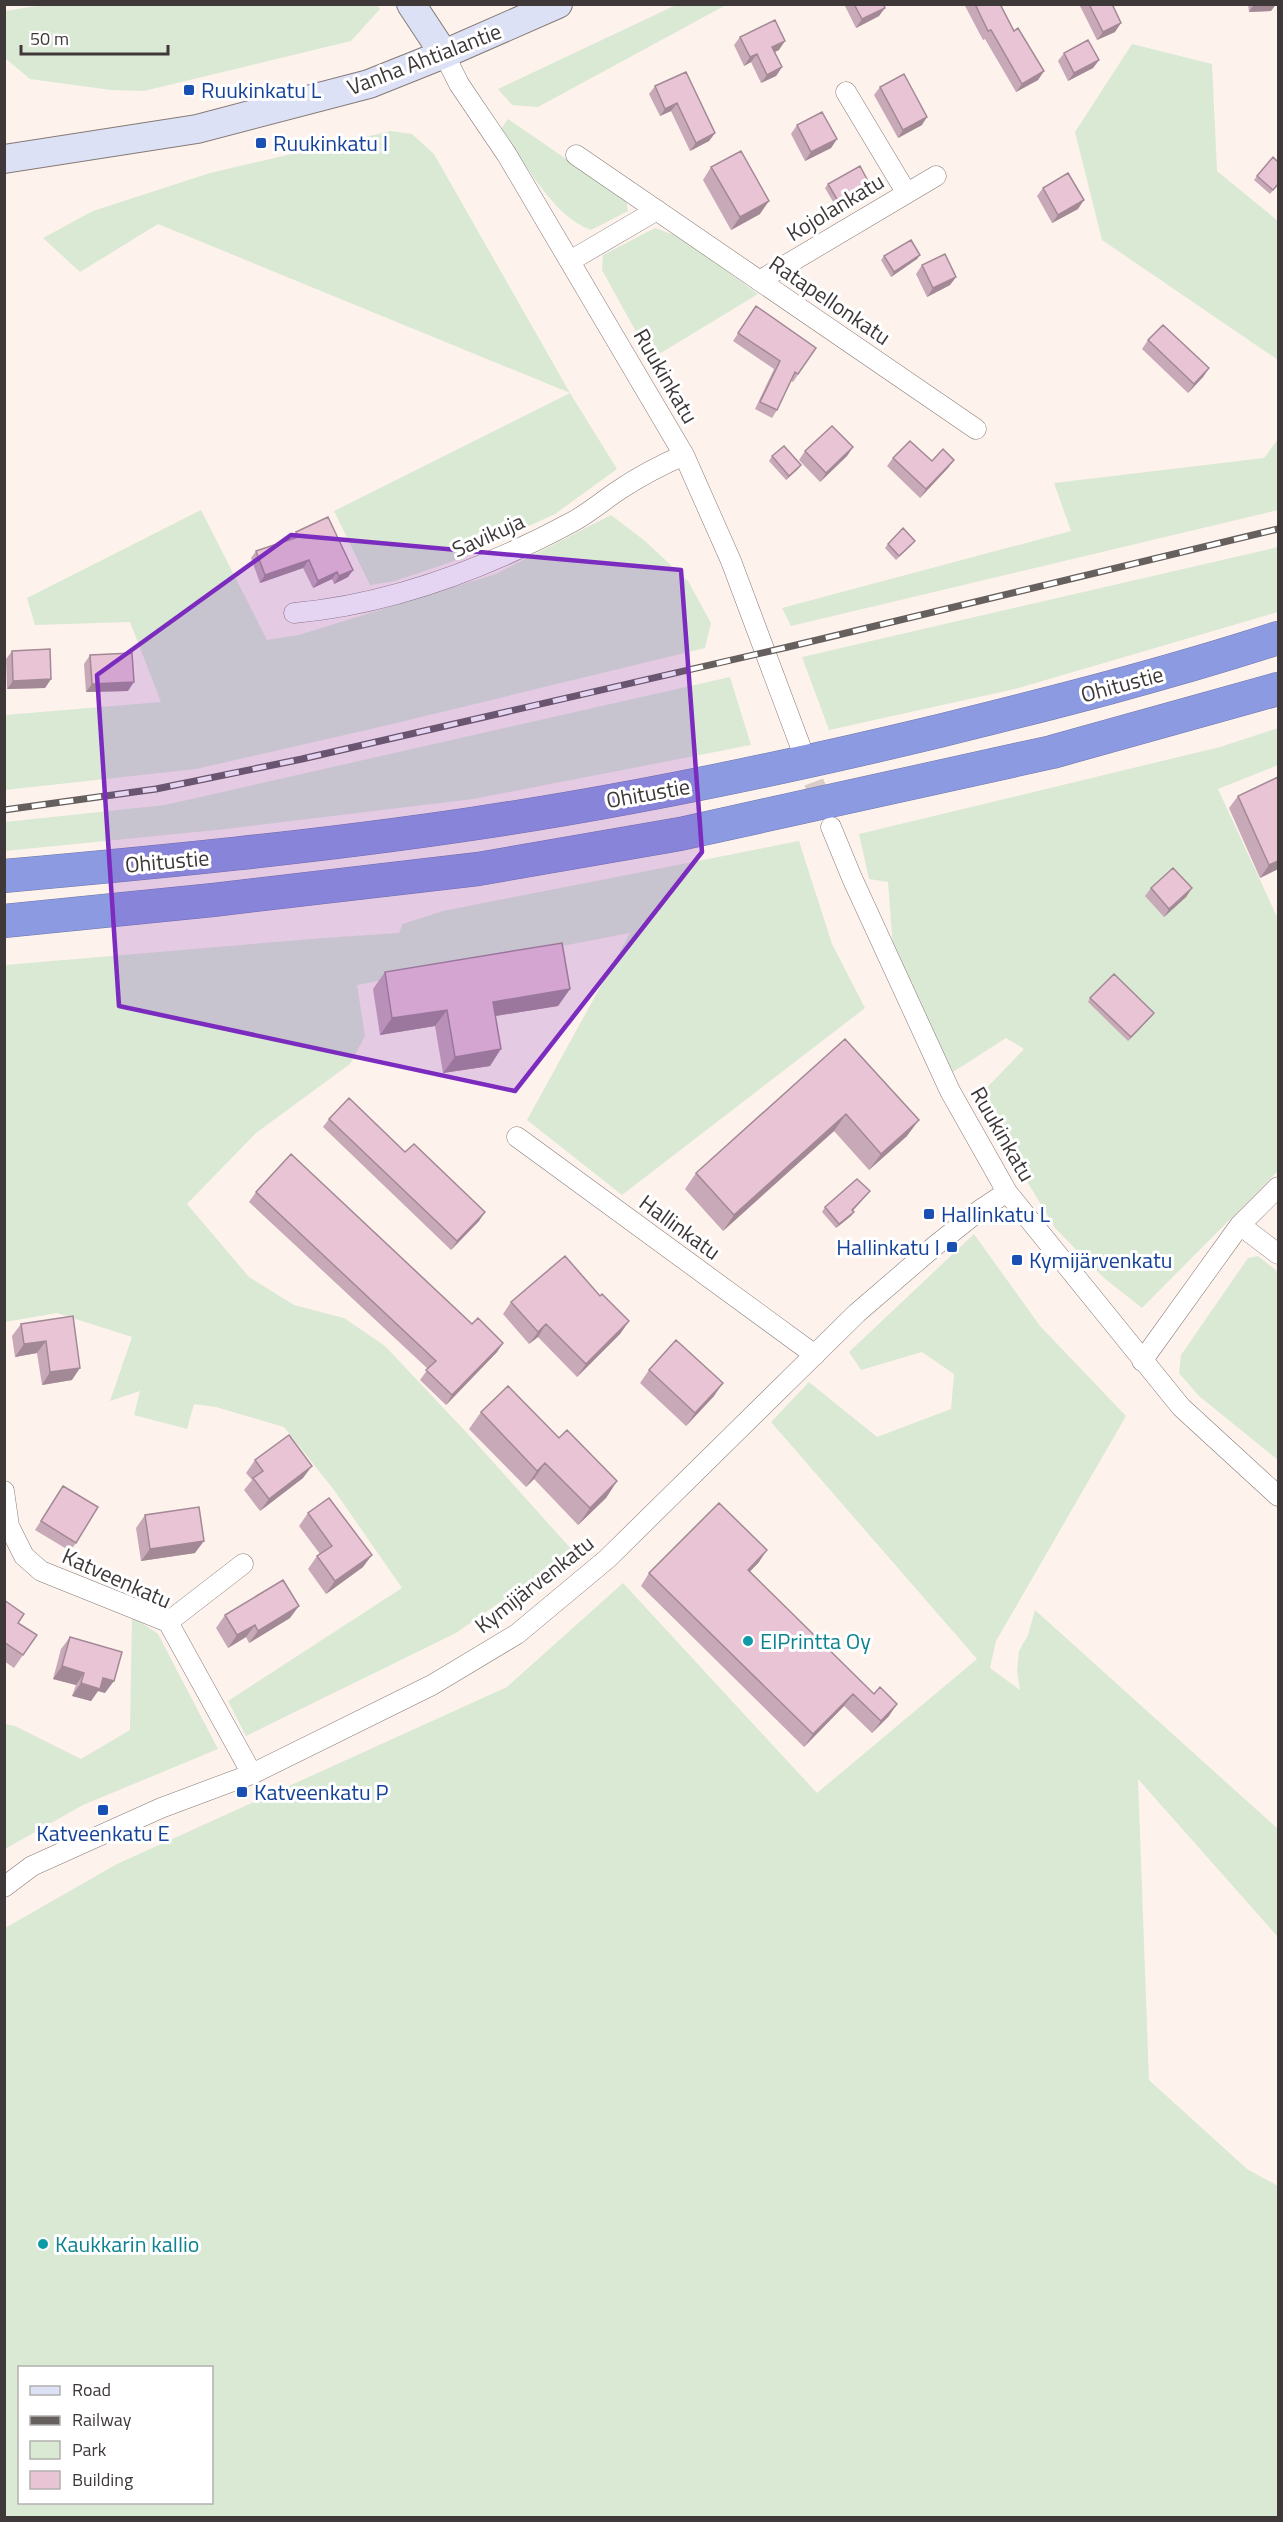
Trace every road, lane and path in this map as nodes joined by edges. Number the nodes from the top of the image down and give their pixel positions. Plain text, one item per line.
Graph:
1 (411, 4) edge
2 (558, 4) edge
3 (444, 54) junction
4 (846, 92) dead end
5 (576, 156) dead end
6 (4, 159) edge
7 (936, 176) dead end
8 (906, 192) junction
9 (657, 210) junction
10 (570, 261) junction
11 (759, 281) junction
12 (976, 429) dead end
13 (684, 455) junction
14 (294, 613) dead end
15 (1278, 638) edge
16 (1278, 689) edge
17 (800, 745) tunnel mouth
18 (831, 827) tunnel mouth
19 (4, 876) edge
20 (4, 921) edge
21 (517, 1137) dead end
22 (1278, 1187) edge
23 (1007, 1192) junction
24 (1240, 1225) junction
25 (1278, 1254) edge
26 (815, 1355) junction
27 (1142, 1361) junction
28 (4, 1491) edge
29 (1278, 1496) edge
30 (243, 1564) dead end
31 (168, 1622) junction
32 (252, 1774) junction
33 (4, 1887) edge

1 - 3 street
2 - 3 street, Vanha Ahtialantie
3 - 6 street, Vanha Ahtialantie
3 - 10 street, Ruukinkatu
4 - 8 street
5 - 9 street, Ratapellonkatu
7 - 8 street, Kojolankatu
8 - 11 street, Kojolankatu
9 - 10 street
9 - 11 street, Ratapellonkatu
10 - 13 street, Ruukinkatu
11 - 12 street, Ratapellonkatu
13 - 14 street, Savikuja
13 - 17 street, Ruukinkatu
15 - 19 highway, Ohitustie
16 - 20 highway, Ohitustie
18 - 23 street, Ruukinkatu
21 - 26 street, Hallinkatu
22 - 24 street
23 - 26 street, Kymijärvenkatu
23 - 27 street, Ruukinkatu
24 - 25 street
24 - 27 street
26 - 32 street, Kymijärvenkatu
27 - 29 street, Ruukinkatu
28 - 31 street, Katveenkatu
30 - 31 street
31 - 32 street, Katveenkatu
32 - 33 street, Kymijärvenkatu

